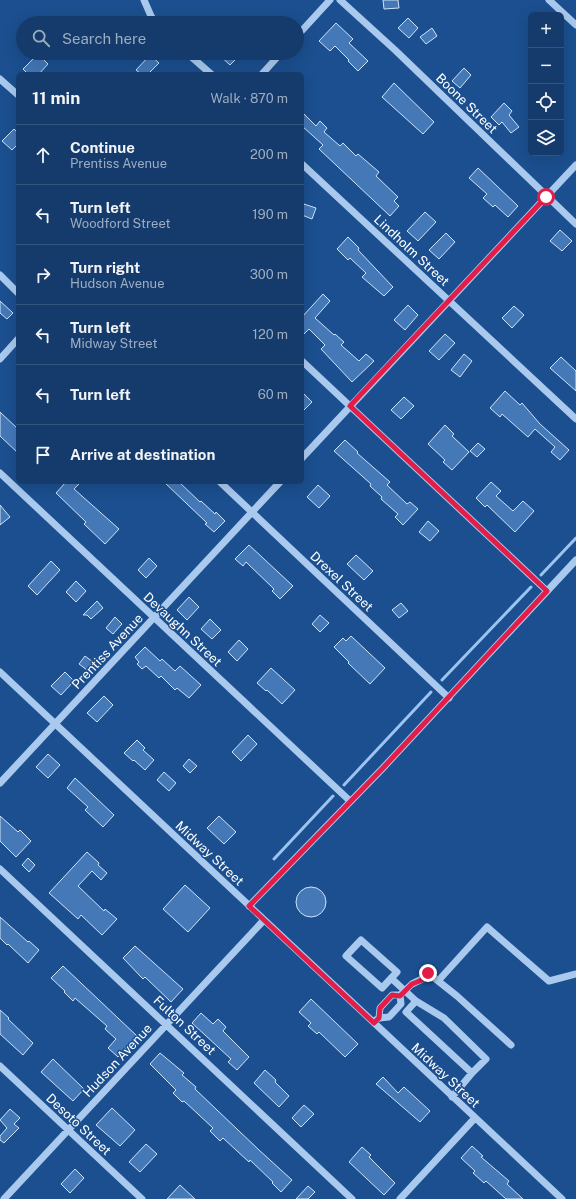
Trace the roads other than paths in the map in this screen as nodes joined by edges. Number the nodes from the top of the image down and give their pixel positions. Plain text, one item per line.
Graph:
1 (144, 0) edge
2 (330, 0) edge
3 (340, 0) edge
4 (549, 0) edge
5 (151, 16) edge
6 (576, 25) edge
7 (304, 28) edge
8 (195, 60) edge
9 (275, 60) edge
10 (209, 72) edge
11 (264, 72) edge
12 (0, 78) edge
13 (16, 93) edge
14 (576, 165) edge
15 (304, 166) edge
16 (546, 197) junction
17 (576, 224) edge
18 (0, 276) edge
19 (16, 290) edge
20 (448, 301) junction
21 (16, 341) edge
22 (0, 359) edge
23 (304, 363) edge
24 (350, 406) junction
25 (576, 419) edge
26 (304, 456) edge
27 (0, 473) edge
28 (222, 484) edge
29 (278, 484) edge
30 (252, 512) junction
31 (576, 560) edge
32 (547, 591) junction
33 (154, 618) junction
34 (0, 672) edge
35 (449, 698) junction
36 (55, 723) junction
37 (0, 783) edge
38 (350, 801) junction
39 (0, 869) edge
40 (249, 906) junction
41 (264, 920) junction
42 (576, 974) edge
43 (392, 978) junction
44 (438, 981) junction
45 (403, 993) junction
46 (416, 1000) junction
47 (382, 1006) junction
48 (392, 1014) junction
49 (376, 1020) junction
50 (167, 1025) junction
51 (511, 1045) dead end
52 (0, 1066) edge
53 (472, 1074) junction
54 (452, 1097) junction
55 (475, 1118) junction
56 (68, 1130) junction
57 (4, 1199) edge
58 (142, 1199) edge
59 (352, 1199) edge
60 (400, 1199) edge
61 (562, 1199) edge

1 - 5 street
2 - 7 street
3 - 16 street, Boone Street
4 - 6 street
8 - 10 street
9 - 11 street
12 - 13 street
14 - 16 street
15 - 20 street, Lindholm Street
16 - 17 street, Boone Street
16 - 20 street
18 - 19 street
20 - 24 street
20 - 25 street, Lindholm Street
21 - 22 street
23 - 24 street
24 - 26 street
24 - 32 street
27 - 33 street, Devaughn Street
28 - 30 street, Drexel Street
29 - 30 street, Prentiss Avenue
30 - 33 street, Prentiss Avenue
30 - 35 street, Drexel Street
31 - 32 street
32 - 35 street
33 - 36 street, Prentiss Avenue
33 - 38 street, Devaughn Street
34 - 36 street, Midway Street
35 - 38 street
36 - 37 street, Prentiss Avenue
36 - 40 street, Midway Street
38 - 40 street
39 - 50 street, Fulton Street
40 - 41 street, Midway Street
41 - 49 street, Midway Street
41 - 50 street, Hudson Avenue
42 - 44 street
43 - 43 street
43 - 45 street
44 - 45 street
44 - 51 street
45 - 46 street
45 - 47 street
45 - 48 street
46 - 53 street
46 - 53 street
47 - 48 street
47 - 49 street
48 - 49 street
49 - 54 street, Midway Street
50 - 56 street, Hudson Avenue
50 - 59 street, Fulton Street
52 - 56 street, Desoto Street
53 - 54 street
54 - 55 street, Midway Street
55 - 60 street
55 - 61 street, Midway Street
56 - 57 street, Hudson Avenue
56 - 58 street, Desoto Street

